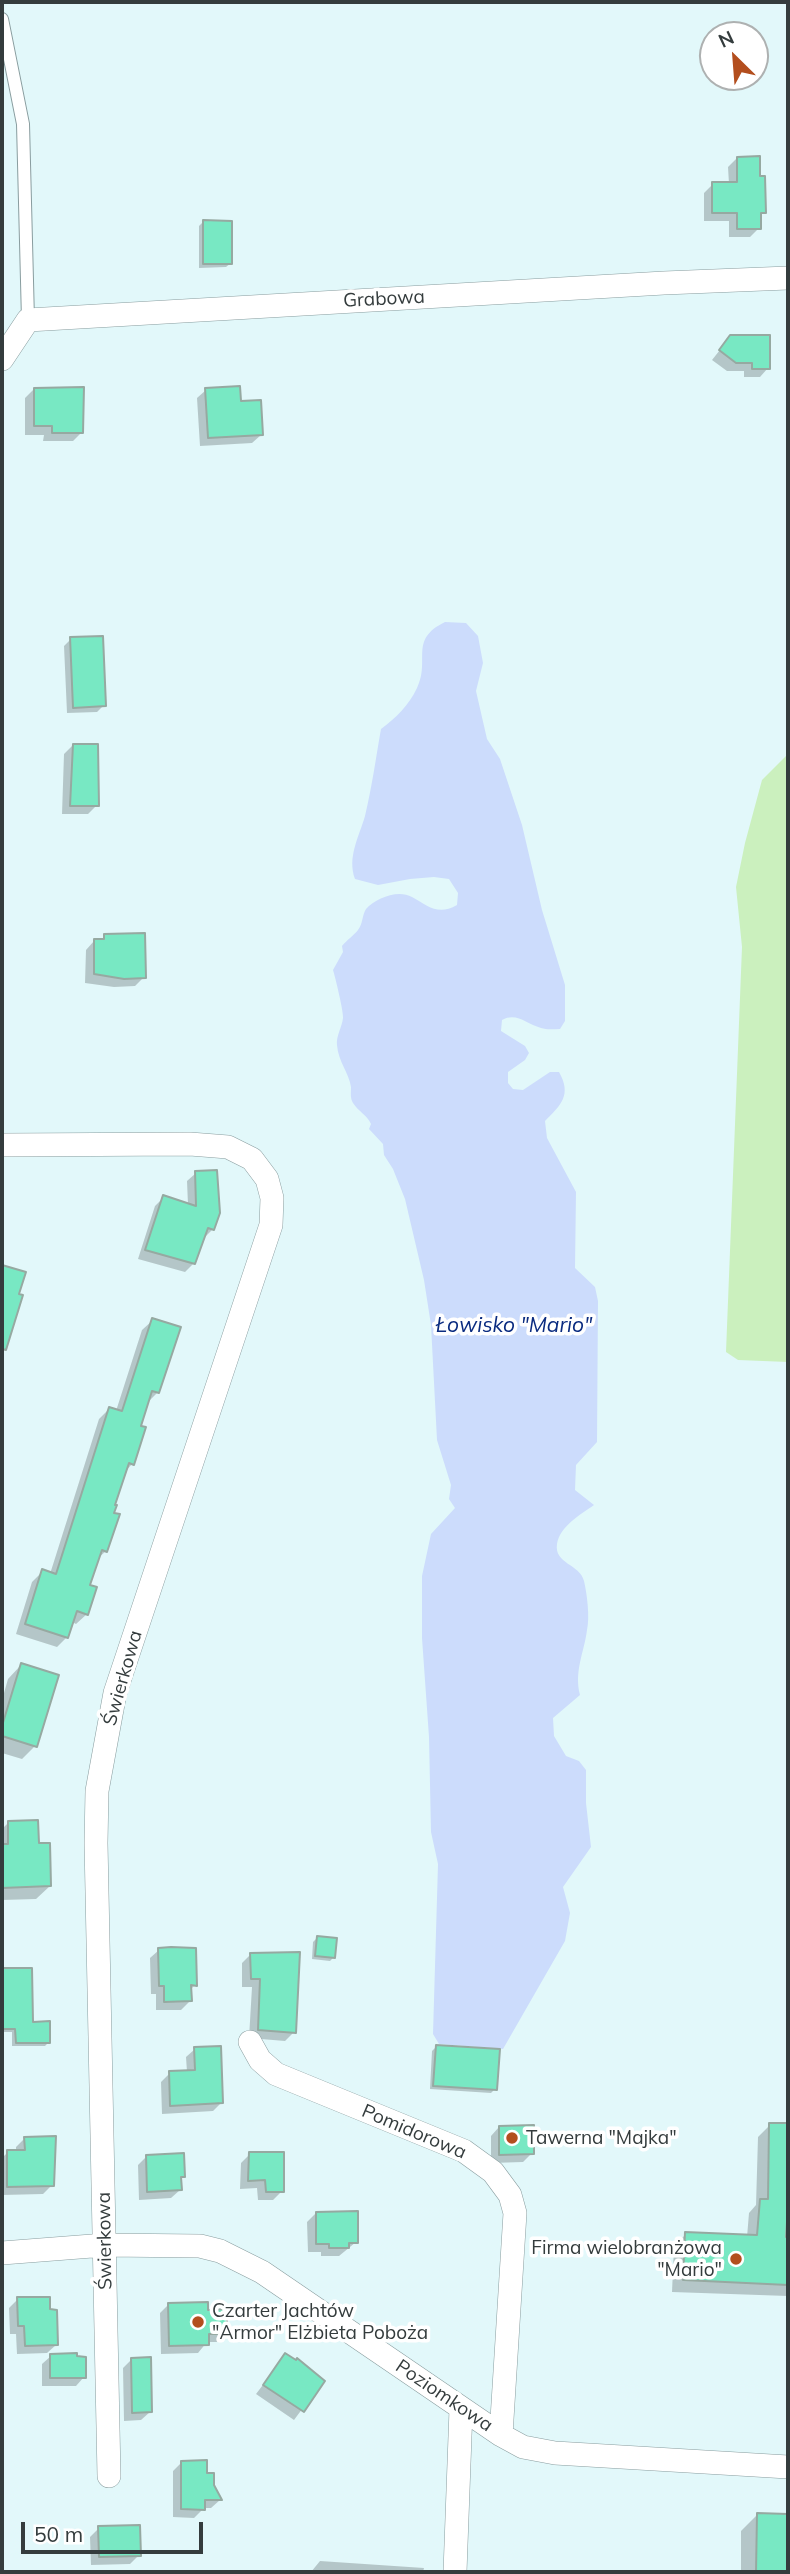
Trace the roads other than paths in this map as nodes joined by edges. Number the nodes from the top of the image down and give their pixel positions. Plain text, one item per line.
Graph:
1 (2, 19) edge
2 (788, 278) edge
3 (28, 320) junction
4 (2, 359) edge
5 (2, 1144) edge
6 (250, 2042) dead end
7 (105, 2245) junction
8 (2, 2253) edge
9 (461, 2409) junction
10 (501, 2435) junction
11 (788, 2467) edge
12 (108, 2476) dead end
13 (455, 2572) edge

1 - 3 lane
2 - 3 street, Grabowa
3 - 4 street
5 - 7 street, Świerkowa
6 - 10 street, Pomidorowa
7 - 8 street, Poziomkowa
7 - 9 street, Poziomkowa
7 - 12 street, Świerkowa
9 - 10 street, Poziomkowa
9 - 13 street
10 - 11 street, Poziomkowa

